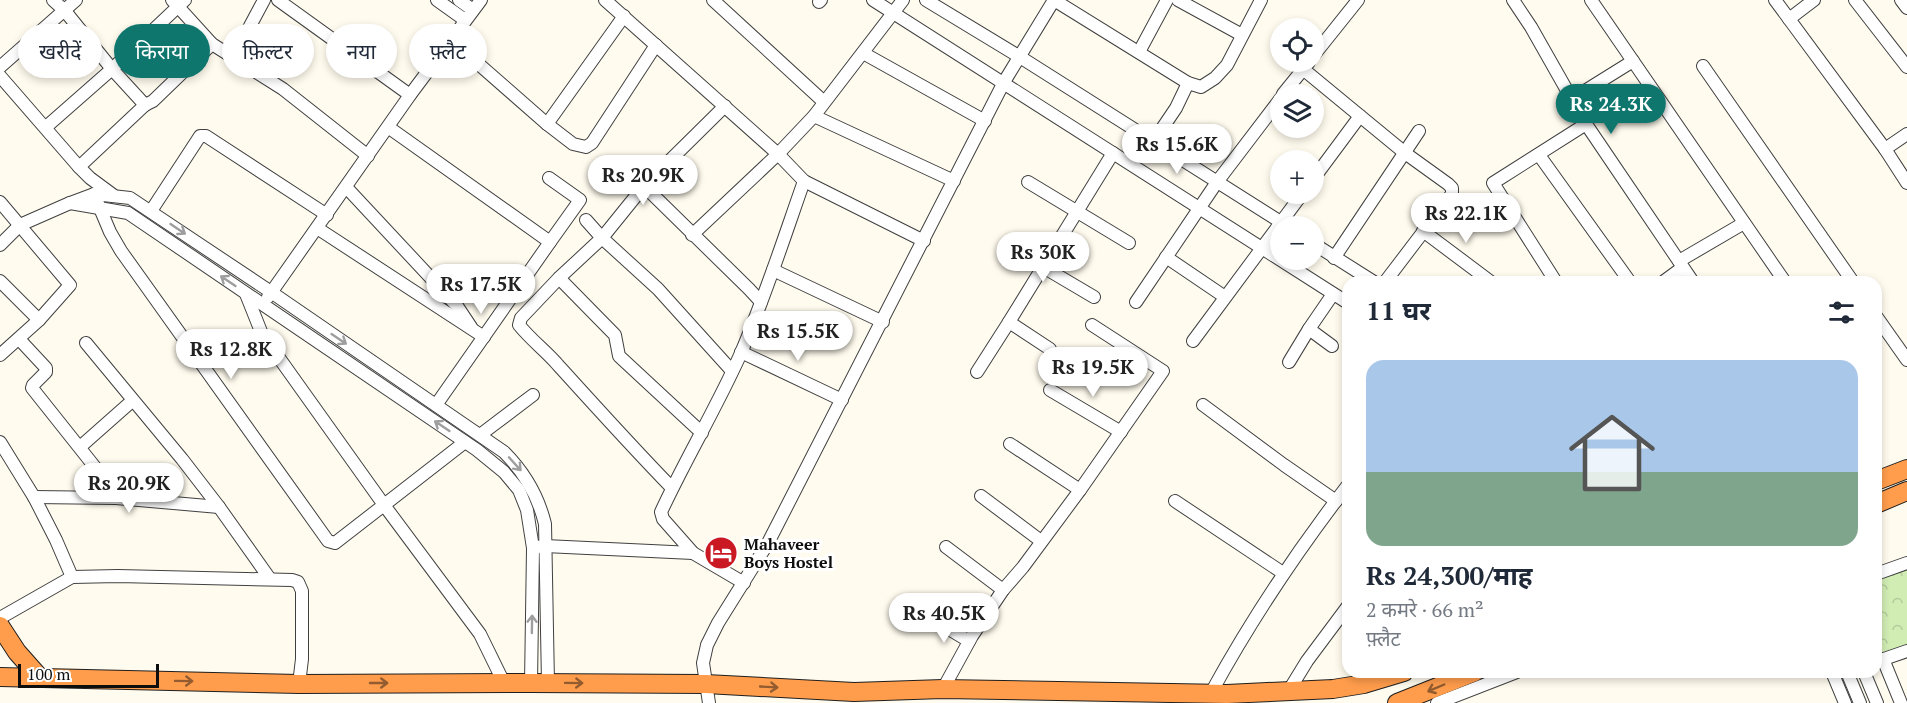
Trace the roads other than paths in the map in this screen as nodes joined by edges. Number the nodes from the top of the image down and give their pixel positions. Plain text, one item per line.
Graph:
1 (53, 0) edge
2 (76, 0) edge
3 (264, 0) edge
4 (278, 0) edge
5 (437, 0) edge
6 (459, 0) edge
7 (605, 0) edge
8 (713, 0) edge
9 (873, 0) edge
10 (903, 0) edge
11 (926, 0) edge
12 (1054, 0) edge
13 (1167, 0) edge
14 (1178, 0) edge
15 (1261, 0) edge
16 (1358, 0) edge
17 (1513, 0) edge
18 (1591, 0) edge
19 (1775, 0) edge
20 (1815, 0) edge
21 (1855, 0) edge
22 (1901, 0) edge
23 (178, 2) edge
24 (477, 5) edge
25 (1907, 8) edge
26 (65, 10) junction
27 (892, 13) junction
28 (624, 16) junction
29 (1788, 19) junction
30 (465, 21) junction
31 (251, 24) edge
32 (462, 24) edge
33 (1242, 35) junction
34 (1324, 42) edge
35 (212, 44) junction
36 (656, 45) junction
37 (222, 49) edge
38 (1139, 52) junction
39 (863, 53) junction
40 (1020, 57) junction
41 (1633, 61) junction
42 (1703, 66) dead end
43 (0, 67) edge
44 (1907, 67) edge
45 (112, 69) junction
46 (487, 71) edge
47 (1301, 72) edge
48 (1313, 72) edge
49 (0, 76) edge
50 (267, 78) edge
51 (422, 78) edge
52 (1004, 82) junction
53 (1188, 83) junction
54 (1291, 84) edge
55 (410, 95) junction
56 (1572, 99) junction
57 (824, 102) junction
58 (145, 105) junction
59 (725, 106) junction
60 (1270, 112) edge
61 (814, 116) junction
62 (1360, 116) junction
63 (985, 121) junction
64 (547, 124) junction
65 (1586, 124) junction
66 (46, 127) junction
67 (388, 128) junction
68 (1419, 131) dead end
69 (1907, 134) edge
70 (1153, 142) junction
71 (1885, 149) junction
72 (1113, 153) junction
73 (1405, 153) junction
74 (778, 154) junction
75 (1539, 155) junction
76 (368, 156) junction
77 (1324, 165) edge
78 (79, 167) junction
79 (549, 178) dead end
80 (804, 181) junction
81 (954, 181) junction
82 (1028, 182) dead end
83 (1217, 182) junction
84 (1907, 183) edge
85 (644, 186) junction
86 (346, 187) junction
87 (94, 194) junction
88 (115, 196) junction
89 (0, 202) edge
90 (70, 203) junction
91 (100, 207) junction
92 (1198, 209) junction
93 (151, 211) junction
94 (1078, 211) junction
95 (327, 215) junction
96 (1271, 216) edge
97 (586, 220) dead end
98 (1744, 223) junction
99 (20, 225) junction
100 (317, 228) junction
101 (1423, 231) junction
102 (692, 235) junction
103 (602, 238) junction
104 (1270, 239) edge
105 (924, 241) junction
106 (550, 242) junction
107 (1129, 243) dead end
108 (0, 245) edge
109 (1006, 245) dead end
110 (1261, 249) junction
111 (1324, 251) edge
112 (1166, 257) junction
113 (1334, 258) junction
114 (1681, 265) junction
115 (1044, 266) junction
116 (773, 270) junction
117 (1364, 276) edge
118 (1389, 276) edge
119 (1483, 276) edge
120 (1552, 276) edge
121 (1626, 276) edge
122 (1669, 276) edge
123 (1689, 276) edge
124 (1781, 276) edge
125 (1849, 276) edge
126 (559, 278) junction
127 (0, 281) edge
128 (271, 292) junction
129 (246, 294) junction
130 (1333, 294) junction
131 (1094, 297) dead end
132 (1225, 297) junction
133 (1342, 299) edge
134 (761, 302) junction
135 (1136, 302) dead end
136 (263, 305) junction
137 (39, 320) junction
138 (883, 322) junction
139 (1009, 322) junction
140 (1092, 325) dead end
141 (1882, 325) edge
142 (1309, 329) junction
143 (478, 334) junction
144 (19, 339) junction
145 (1193, 341) dead end
146 (86, 343) dead end
147 (1332, 346) dead end
148 (1050, 349) dead end
149 (741, 352) junction
150 (0, 355) edge
151 (1907, 360) edge
152 (1289, 363) dead end
153 (732, 371) junction
154 (976, 372) dead end
155 (1050, 390) dead end
156 (533, 395) dead end
157 (842, 400) junction
158 (132, 401) junction
159 (436, 405) junction
160 (1203, 405) dead end
161 (1121, 432) junction
162 (702, 433) junction
163 (480, 435) junction
164 (0, 442) edge
165 (465, 442) junction
166 (1010, 444) dead end
167 (80, 447) junction
168 (1907, 469) edge
169 (1882, 479) edge
170 (672, 488) junction
171 (1080, 490) junction
172 (1907, 490) edge
173 (1342, 493) edge
174 (981, 496) dead end
175 (34, 497) junction
176 (116, 498) junction
177 (1174, 501) dead end
178 (1336, 501) junction
179 (1882, 501) edge
180 (1907, 501) edge
181 (384, 505) junction
182 (219, 507) junction
183 (1882, 511) edge
184 (1041, 541) junction
185 (539, 547) junction
186 (946, 547) dead end
187 (693, 553) junction
188 (1907, 563) edge
189 (1882, 572) edge
190 (1283, 573) junction
191 (72, 577) junction
192 (270, 579) junction
193 (744, 583) junction
194 (1004, 590) junction
195 (1342, 614) edge
196 (0, 618) edge
197 (934, 620) dead end
198 (0, 626) edge
199 (969, 641) junction
200 (1907, 651) edge
201 (1882, 657) edge
202 (1882, 664) edge
203 (0, 677) edge
204 (40, 678) junction
205 (1384, 678) edge
206 (1460, 678) edge
207 (1502, 678) edge
208 (1835, 678) edge
209 (1850, 678) edge
210 (1867, 678) edge
211 (504, 683) junction
212 (540, 683) junction
213 (299, 684) junction
214 (706, 684) junction
215 (943, 689) junction
216 (1288, 692) junction
217 (1211, 693) junction
218 (709, 703) edge
219 (1397, 703) edge
220 (1437, 703) edge
221 (1845, 703) edge
222 (1860, 703) edge
223 (1877, 703) edge
224 (1901, 703) edge

1 - 26 street
2 - 26 street
3 - 31 street
4 - 55 street
5 - 30 street
6 - 24 street
7 - 28 street
8 - 57 street
9 - 27 street
10 - 27 street
11 - 40 street
12 - 38 street
12 - 40 street
13 - 38 street
14 - 33 street
15 - 33 street
16 - 34 street
17 - 56 street
18 - 41 street
19 - 29 street
20 - 29 street
21 - 44 street
22 - 25 street
23 - 35 street
23 - 45 street
24 - 30 street
26 - 43 street
26 - 45 street
27 - 39 street
27 - 52 street
28 - 36 street
28 - 64 street
29 - 71 street
30 - 32 street
33 - 53 street
35 - 37 street
35 - 58 street
36 - 59 street
36 - 64 street
38 - 53 street
39 - 57 street
39 - 63 street
40 - 52 street
40 - 70 street
41 - 56 street
41 - 98 street
42 - 125 street
45 - 58 street
45 - 66 street
46 - 64 street
47 - 54 street
48 - 62 street
49 - 66 street
50 - 76 street
51 - 55 street
52 - 63 street
52 - 72 street
53 - 70 street
55 - 67 street
56 - 65 street
57 - 61 street
58 - 78 street
59 - 74 street
59 - 85 street
60 - 83 street
61 - 74 street
61 - 81 street
62 - 73 street
62 - 77 street
63 - 81 street
65 - 75 street
65 - 114 street
66 - 78 street
67 - 76 street
67 - 106 street
68 - 73 street
69 - 71 street
70 - 83 street
71 - 84 street
72 - 92 street
72 - 94 street
73 - 101 street
73 - 113 street
74 - 80 street
74 - 102 street
75 - 120 street
75 - 121 street
76 - 86 street
78 - 88 street
79 - 106 street
80 - 105 street
80 - 116 street
81 - 105 street
82 - 94 street
83 - 92 street
83 - 96 street
85 - 102 street
85 - 103 street
86 - 95 street
86 - 143 street
87 - 88 street
87 - 90 street
87 - 91 street
88 - 93 street
89 - 99 street
90 - 91 street
90 - 99 street
129 -> 91 street
91 - 181 street
92 - 110 street
92 - 112 street
93 - 95 street
93 -> 128 street
94 - 107 street
94 - 115 street
95 - 100 street
97 - 103 street
98 - 114 street
98 - 124 street
99 - 108 street
99 - 137 street
100 - 128 street
100 - 143 street
101 - 118 street
101 - 119 street
102 - 134 street
103 - 126 street
103 - 153 street
104 - 110 street
105 - 138 street
106 - 143 street
109 - 115 street
110 - 130 street
110 - 132 street
111 - 113 street
112 - 132 street
112 - 135 street
113 - 117 street
114 - 122 street
114 - 123 street
115 - 131 street
115 - 139 street
116 - 134 street
116 - 138 street
126 - 162 street
126 - 170 street
127 - 137 street
128 - 136 street
128 -> 159 street
129 - 136 street
129 - 181 street
130 - 133 street
130 - 142 street
132 - 145 street
134 - 149 street
165 -> 136 street
137 - 144 street
138 - 157 street
139 - 148 street
139 - 154 street
140 - 161 street
141 - 151 street
142 - 147 street
142 - 152 street
143 - 159 street
144 - 150 street
144 - 167 street
146 - 158 street
149 - 153 street
149 - 157 street
153 - 162 street
155 - 161 street
156 - 163 street
157 - 193 street
158 - 167 street
158 - 182 street
159 - 163 street
160 - 178 street
161 - 171 street
162 - 170 street
163 -> 185 street
164 - 175 street
165 - 181 street
165 - 185 street
166 - 171 street
167 - 176 street
168 - 169 highway
170 - 187 street
171 - 184 street
172 - 179 highway
173 - 178 street
174 - 184 street
175 - 176 street
175 - 191 street
176 - 182 street
177 - 190 street
178 - 190 street
180 - 183 street
181 - 211 street
182 - 192 street
184 - 194 street
185 - 187 street
212 -> 185 street
185 - 212 street
186 - 194 street
187 - 193 street
188 - 189 street
190 - 217 street
191 - 192 street
191 - 196 street
192 - 213 street
193 - 214 street
194 - 199 street
195 - 216 street
197 - 199 street
198 - 204 highway
199 - 215 street
200 - 201 street
202 - 224 street
203 - 204 highway
204 -> 213 highway
205 - 216 highway
206 -> 219 highway
207 - 220 street
208 - 221 street
209 - 222 street
210 - 223 street
211 - 212 highway
213 -> 211 highway
212 -> 214 highway
214 -> 215 highway
214 - 218 street
215 - 217 highway
216 - 217 highway

